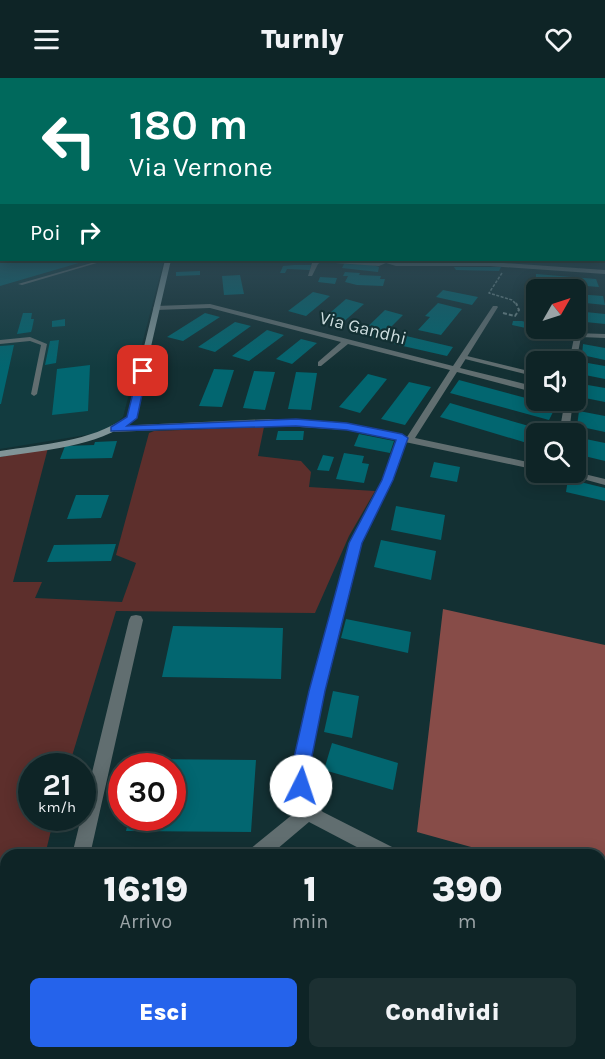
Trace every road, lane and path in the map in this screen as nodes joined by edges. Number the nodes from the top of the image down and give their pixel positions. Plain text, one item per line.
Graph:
1 (42, 278) edge
2 (164, 278) edge
3 (500, 278) edge
4 (20, 284) dead end
5 (156, 308) junction
6 (493, 309) joint
7 (605, 336) edge
8 (346, 341) junction
9 (0, 342) edge
10 (575, 351) edge
11 (463, 357) junction
12 (321, 364) dead end
13 (455, 369) junction
14 (526, 372) edge
15 (526, 387) edge
16 (34, 394) dead end
17 (115, 429) junction
18 (406, 439) junction
19 (0, 454) edge
20 (526, 465) edge
21 (586, 478) edge
22 (605, 482) edge
23 (136, 620) dead end
24 (310, 810) junction
25 (82, 849) edge
26 (263, 849) edge
27 (379, 849) edge

1 - 4 lane
2 - 5 street
3 - 6 path
5 - 8 street, Via Gandhi
5 - 17 street
6 - 11 street
7 - 10 street
8 - 12 street
8 - 13 street, Via Gandhi
9 - 16 lane
11 - 13 street
11 - 14 lane
13 - 15 street, Via Gandhi
13 - 18 street
17 - 18 street
17 - 19 street
18 - 20 street
18 - 24 street
21 - 22 street
23 - 25 street
24 - 26 street
24 - 27 street

